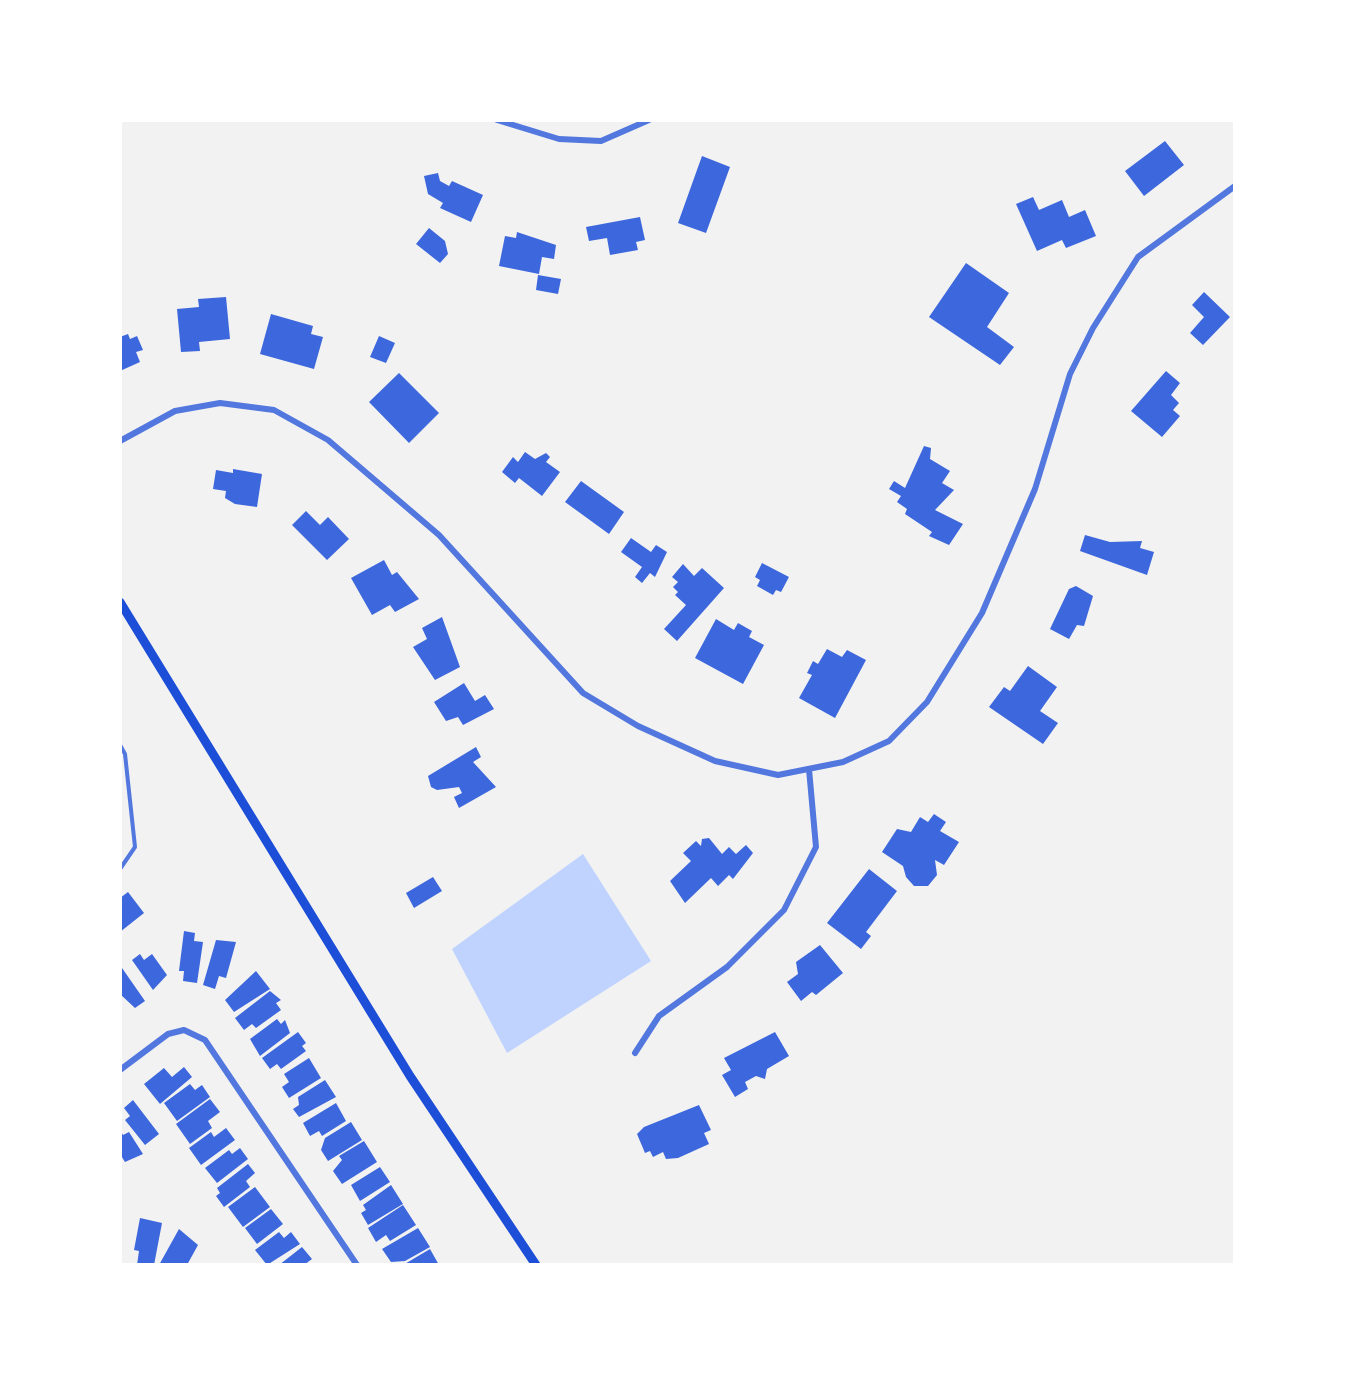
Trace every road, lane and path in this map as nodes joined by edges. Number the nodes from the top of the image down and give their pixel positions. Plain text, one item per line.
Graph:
1 (497, 120) edge
2 (649, 120) edge
3 (1235, 186) edge
4 (120, 441) edge
5 (120, 602) edge
6 (120, 745) edge
7 (809, 768) junction
8 (120, 870) edge
9 (635, 1052) dead end
10 (120, 1070) edge
11 (357, 1265) edge
12 (536, 1265) edge

1 - 2 street
3 - 7 street
4 - 7 street
5 - 12 main road
6 - 8 lane
7 - 9 street
10 - 11 street

